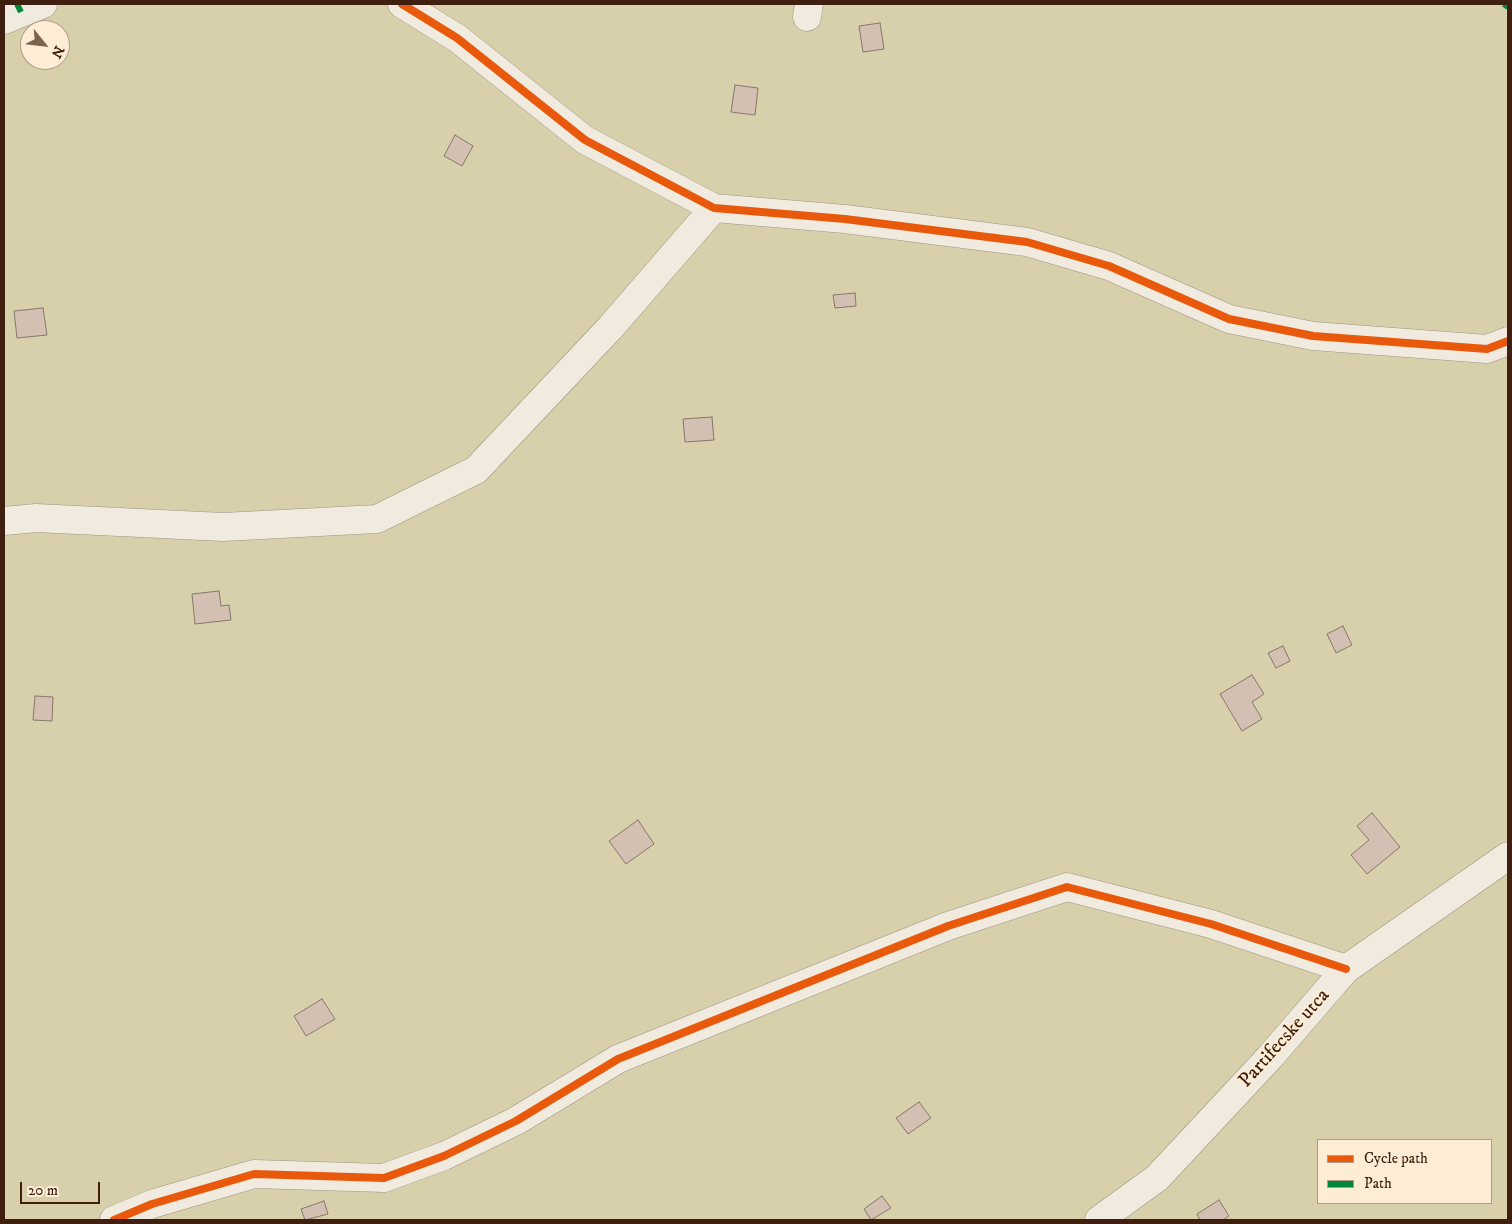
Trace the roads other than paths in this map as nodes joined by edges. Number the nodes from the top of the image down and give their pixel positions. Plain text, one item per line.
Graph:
1 (43, 4) edge
2 (402, 4) edge
3 (4, 20) edge
4 (714, 208) junction
5 (1508, 341) edge
6 (4, 521) edge
7 (1508, 856) edge
8 (1346, 969) junction
9 (114, 1220) edge
10 (1099, 1220) edge

1 - 3 street
2 - 4 street
4 - 5 street
4 - 6 street
7 - 8 street, Partifecske utca
8 - 9 street
8 - 10 street, Partifecske utca

